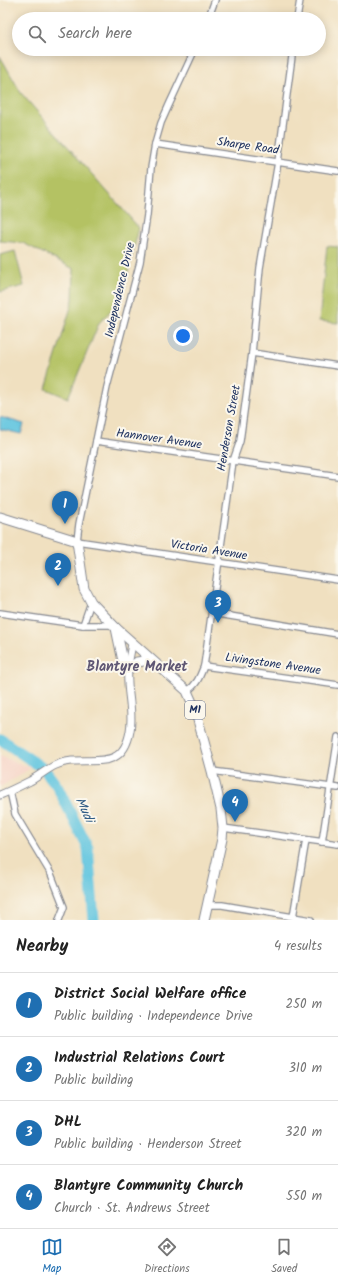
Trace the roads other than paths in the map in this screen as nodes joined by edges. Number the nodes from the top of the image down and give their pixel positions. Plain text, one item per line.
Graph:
1 (215, 0) edge
2 (300, 0) edge
3 (211, 12) edge
4 (298, 12) edge
5 (192, 56) edge
6 (292, 56) edge
7 (155, 144) junction
8 (278, 162) junction
9 (338, 171) edge
10 (252, 353) junction
11 (338, 366) edge
12 (96, 441) junction
13 (233, 461) junction
14 (338, 476) edge
15 (0, 517) edge
16 (77, 541) junction
17 (220, 563) junction
18 (338, 580) edge
19 (91, 602) junction
20 (0, 613) edge
21 (212, 613) junction
22 (83, 625) junction
23 (114, 626) junction
24 (338, 634) edge
25 (132, 643) junction
26 (151, 660) junction
27 (204, 666) junction
28 (128, 670) junction
29 (338, 685) edge
30 (187, 691) junction
31 (338, 737) edge
32 (212, 771) junction
33 (330, 787) junction
34 (338, 788) edge
35 (10, 791) junction
36 (0, 796) edge
37 (223, 828) junction
38 (306, 840) junction
39 (322, 842) junction
40 (338, 844) edge
41 (207, 905) junction
42 (293, 917) junction
43 (59, 920) edge
44 (204, 920) edge
45 (311, 920) edge

1 - 3 street
2 - 4 street
5 - 7 street, Independence Drive
6 - 8 street, Henderson Street
7 - 8 street, Sharpe Road
7 - 12 street, Independence Drive
8 - 9 street, Sharpe Road
8 - 10 street, Henderson Street
10 - 11 street
10 - 13 street, Henderson Street
12 - 13 street, Hannover Avenue
12 - 16 street, Independence Drive
13 - 14 street, Hannover Avenue
13 - 17 street, Henderson Street
15 - 16 highway
16 - 17 street, Victoria Avenue
16 - 19 highway, M1
17 - 18 street, Victoria Avenue
17 - 21 street, Henderson Street
19 - 22 street
19 - 23 highway, M1
20 - 22 street
21 - 24 street
21 - 27 street, Henderson Street
22 - 23 street
23 - 25 highway, M1
23 - 28 highway
25 - 26 highway, M1
25 - 28 street
26 - 28 highway
26 - 30 highway, M1
27 - 29 street, Livingstone Avenue
27 - 30 street, Henderson Street
28 - 35 street
30 - 32 highway, M1
31 - 33 street
32 - 33 street
32 - 37 highway, M1
33 - 34 street
33 - 39 street
35 - 36 street
35 - 43 street
37 - 38 street
37 - 41 highway, M1
38 - 39 street
38 - 42 street
39 - 40 street
41 - 42 street
41 - 44 highway, M1
42 - 45 street

